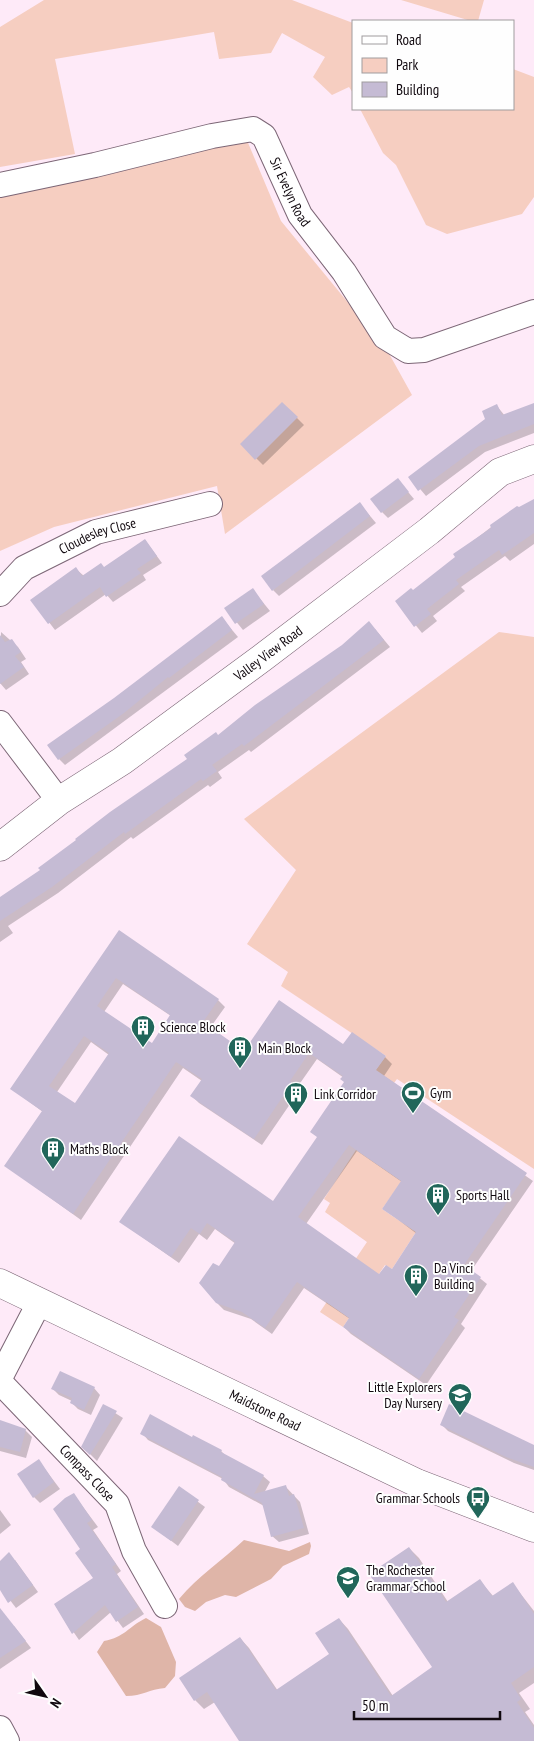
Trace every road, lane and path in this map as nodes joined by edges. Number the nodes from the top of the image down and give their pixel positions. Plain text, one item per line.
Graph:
1 (0, 184) edge
2 (534, 312) edge
3 (534, 459) edge
4 (210, 504) dead end
5 (0, 594) edge
6 (0, 723) edge
7 (60, 801) junction
8 (0, 847) edge
9 (0, 1283) edge
10 (39, 1303) junction
11 (0, 1378) edge
12 (0, 1382) edge
13 (534, 1528) edge
14 (165, 1606) dead end
15 (0, 1728) edge
16 (6, 1741) edge

1 - 2 street, Sir Evelyn Road
3 - 7 street, Valley View Road
4 - 5 street, Cloudesley Close
6 - 7 street
7 - 8 street, Valley View Road
9 - 10 street, Maidstone Road
10 - 11 street
10 - 13 street, Maidstone Road
12 - 14 street, Compass Close
15 - 16 street

